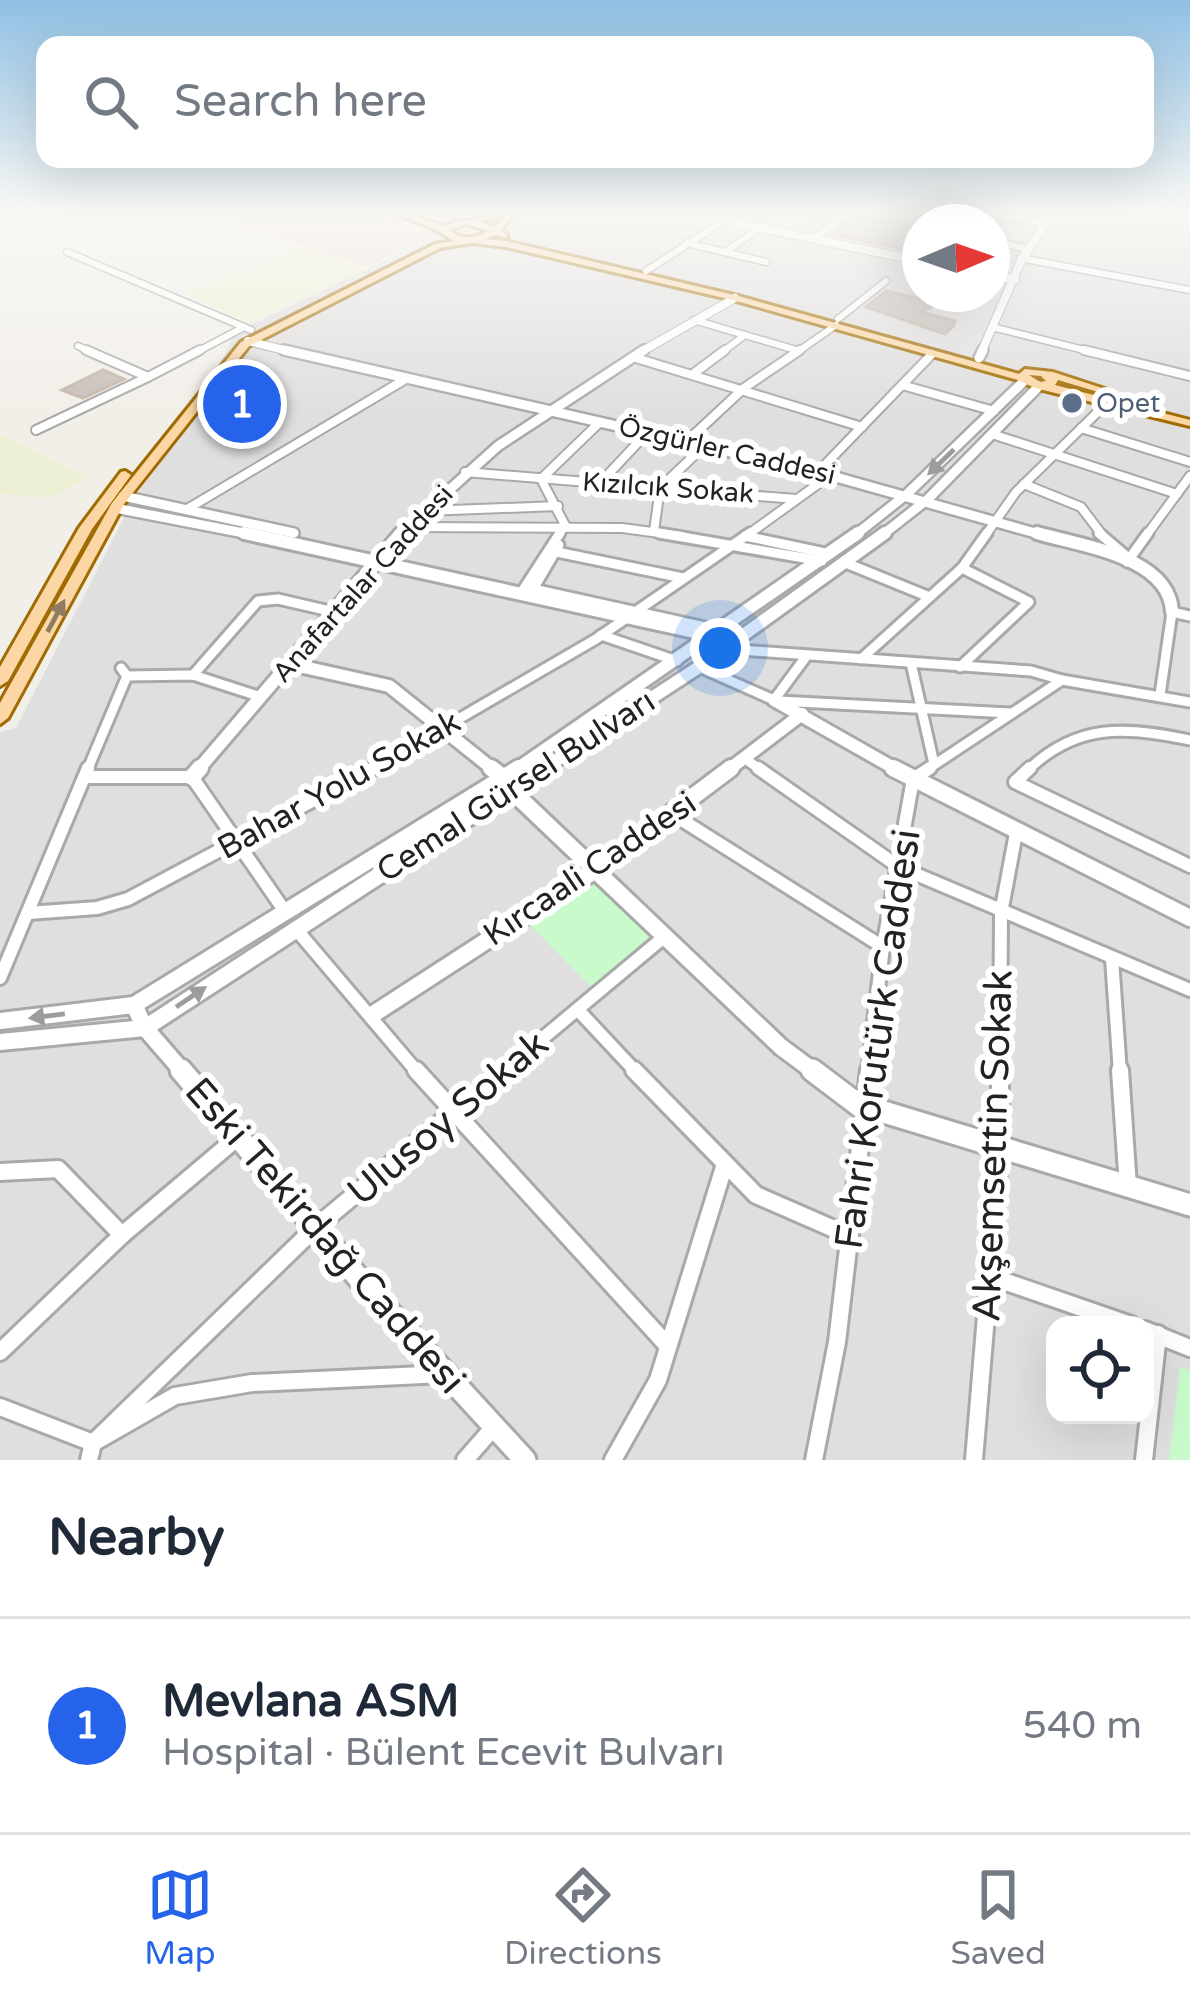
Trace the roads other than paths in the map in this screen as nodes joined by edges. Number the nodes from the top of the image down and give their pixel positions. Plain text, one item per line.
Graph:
1 (124, 277) edge
2 (356, 277) edge
3 (369, 277) edge
4 (642, 277) edge
5 (672, 277) edge
6 (1124, 277) edge
7 (1012, 279) edge
8 (886, 281) dead end
9 (1010, 283) edge
10 (1188, 289) edge
11 (753, 296) junction
12 (735, 298) junction
13 (996, 312) edge
14 (998, 312) edge
15 (694, 320) junction
16 (837, 322) junction
17 (992, 327) junction
18 (248, 332) junction
19 (745, 335) junction
20 (78, 346) dead end
21 (796, 350) junction
22 (932, 354) junction
23 (974, 356) junction
24 (636, 358) junction
25 (693, 374) junction
26 (1190, 376) edge
27 (148, 377) junction
28 (1035, 379) junction
29 (404, 380) junction
30 (902, 385) junction
31 (744, 388) junction
32 (1108, 403) junction
33 (549, 408) junction
34 (994, 411) junction
35 (1190, 418) edge
36 (600, 422) junction
37 (862, 427) junction
38 (1081, 428) junction
39 (36, 430) dead end
40 (646, 434) junction
41 (992, 434) junction
42 (685, 443) junction
43 (703, 447) junction
44 (1056, 452) junction
45 (1190, 463) edge
46 (819, 471) junction
47 (465, 472) junction
48 (832, 474) junction
49 (1190, 476) edge
50 (541, 479) junction
51 (599, 483) junction
52 (1024, 484) junction
53 (660, 488) junction
54 (907, 494) junction
55 (1177, 494) junction
56 (796, 500) junction
57 (928, 500) junction
58 (119, 502) junction
59 (558, 506) junction
60 (189, 508) junction
61 (425, 511) junction
62 (996, 518) junction
63 (565, 522) junction
64 (408, 527) junction
65 (655, 528) junction
66 (744, 540) junction
67 (557, 551) junction
68 (381, 557) junction
69 (826, 557) junction
70 (1128, 560) junction
71 (846, 563) junction
72 (962, 568) junction
73 (683, 578) junction
74 (527, 591) junction
75 (927, 596) junction
76 (334, 612) junction
77 (1172, 612) junction
78 (631, 615) junction
79 (1190, 616) edge
80 (601, 635) junction
81 (722, 640) junction
82 (805, 658) junction
83 (861, 658) junction
84 (680, 662) junction
85 (911, 663) junction
86 (290, 664) junction
87 (699, 667) junction
88 (960, 667) junction
89 (193, 675) junction
90 (1062, 680) junction
91 (0, 682) edge
92 (1160, 695) junction
93 (261, 697) junction
94 (775, 700) junction
95 (1190, 702) edge
96 (918, 707) junction
97 (1010, 713) junction
98 (802, 714) junction
99 (0, 718) edge
100 (444, 728) junction
101 (1190, 740) edge
102 (747, 760) junction
103 (934, 764) junction
104 (192, 776) junction
105 (87, 777) junction
106 (914, 779) junction
107 (508, 784) junction
108 (674, 815) junction
109 (1016, 833) junction
110 (236, 843) junction
111 (1190, 866) edge
112 (898, 867) junction
113 (593, 872) junction
114 (284, 910) junction
115 (28, 914) junction
116 (1001, 914) junction
117 (1190, 918) edge
118 (295, 928) junction
119 (664, 937) junction
120 (883, 947) junction
121 (1112, 958) junction
122 (0, 978) edge
123 (1190, 990) edge
124 (134, 1005) junction
125 (578, 1010) junction
126 (372, 1015) junction
127 (0, 1022) edge
128 (145, 1028) junction
129 (0, 1042) edge
130 (861, 1106) junction
131 (454, 1115) junction
132 (238, 1137) junction
133 (1000, 1148) junction
134 (724, 1167) junction
135 (0, 1172) edge
136 (1128, 1187) junction
137 (1190, 1205) edge
138 (316, 1227) junction
139 (122, 1235) junction
140 (850, 1236) junction
141 (992, 1277) junction
142 (1105, 1316) edge
143 (1154, 1333) edge
144 (667, 1345) junction
145 (1190, 1348) edge
146 (0, 1352) edge
147 (444, 1374) junction
148 (0, 1407) edge
149 (1146, 1424) edge
150 (493, 1428) junction
151 (91, 1452) edge
152 (819, 1457) edge
153 (465, 1460) edge
154 (525, 1460) edge
155 (613, 1460) edge
156 (974, 1460) edge
157 (1144, 1460) edge

1 - 18 street
2 - 18 main road
3 - 18 main road
4 - 12 main road
5 - 11 main road
6 - 10 street
7 - 9 street
8 - 16 street
11 - 12 street
11 - 16 main road
12 - 15 street, Anafartalar Caddesi
12 - 16 main road
13 - 23 street
14 - 17 street
15 - 19 street
15 - 24 street, Anafartalar Caddesi
16 - 21 street
16 - 22 main road
16 - 23 main road
17 - 23 street
17 - 26 street
18 - 27 street
18 - 29 street, Özgürler Caddesi
18 - 58 main road
18 - 91 main road
19 - 21 street
19 - 25 street
20 - 27 street
21 - 31 street
22 - 28 main road
22 - 30 street
23 - 28 main road
24 - 25 street
24 - 33 street, Anafartalar Caddesi
25 - 31 street
27 - 39 street
28 - 32 main road
28 - 34 street, Cemal Gürsel Bulvarı
28 - 35 main road
28 - 41 street, Cemal Gürsel Bulvarı
29 - 33 street, Özgürler Caddesi
29 - 60 street
30 - 34 street
30 - 37 street
31 - 37 street
31 - 42 street
32 - 35 main road
32 - 38 street
33 - 36 street, Özgürler Caddesi
33 - 47 street, Anafartalar Caddesi
34 -> 54 street, Cemal Gürsel Bulvarı
36 - 40 street, Özgürler Caddesi
36 - 50 street
37 - 46 street
38 - 44 street
38 - 45 street
40 - 42 street, Özgürler Caddesi
40 - 51 street
41 - 44 street
41 - 57 street, Cemal Gürsel Bulvarı
42 - 43 street, Özgürler Caddesi
43 - 46 street, Özgürler Caddesi
43 - 53 street
44 - 52 street
44 - 55 street
46 - 48 street, Özgürler Caddesi
47 - 50 street, Kızılcık Sokak
47 - 61 street, Anafartalar Caddesi
48 - 54 street, Özgürler Caddesi
48 - 56 street, Bahar Yolu Sokak
49 - 55 street
50 - 51 street, Kızılcık Sokak
50 - 59 street
51 - 53 street, Kızılcık Sokak
52 - 62 street
52 - 70 street
53 - 56 street, Kızılcık Sokak
53 - 65 street
54 - 57 street, Özgürler Caddesi
54 - 69 street, Cemal Gürsel Bulvarı
55 - 70 street
56 - 66 street, Bahar Yolu Sokak
57 - 62 street, Özgürler Caddesi
57 - 71 street, Cemal Gürsel Bulvarı
58 - 60 street
58 - 68 street
99 -> 58 main road
59 - 61 street
59 - 63 street
60 - 68 street
61 - 64 street, Anafartalar Caddesi
62 - 70 street, Özgürler Caddesi
62 - 72 street
63 - 64 street
63 - 65 street
63 - 67 street
63 - 74 street
64 - 68 street, Anafartalar Caddesi
65 - 66 street
66 - 69 street
66 - 73 street, Bahar Yolu Sokak
67 - 73 street
67 - 74 street
68 - 74 street
68 - 76 street, Anafartalar Caddesi
69 - 81 street, Cemal Gürsel Bulvarı
70 - 77 street, Özgürler Caddesi
71 - 75 street
71 - 81 street, Cemal Gürsel Bulvarı
72 - 75 street
72 - 88 street
73 - 78 street, Bahar Yolu Sokak
74 - 78 street
75 - 83 street
76 - 86 street, Anafartalar Caddesi
76 - 89 street
77 - 79 street
77 - 92 street
78 - 80 street, Bahar Yolu Sokak
78 - 81 street
80 - 84 street
80 - 100 street, Bahar Yolu Sokak
81 - 82 street
81 - 84 street, Cemal Gürsel Bulvarı
81 - 87 street, Cemal Gürsel Bulvarı
82 - 83 street
82 - 94 street
83 - 85 street
84 - 107 street, Cemal Gürsel Bulvarı
85 - 88 street
85 - 96 street
86 - 93 street, Anafartalar Caddesi
86 - 100 street
87 - 94 street
87 - 107 street, Cemal Gürsel Bulvarı
88 - 90 street
89 - 93 street
89 - 105 street
90 - 92 street
90 - 97 street
92 - 95 street
93 - 104 street, Anafartalar Caddesi
94 - 96 street
94 - 98 street
96 - 97 street
96 - 103 street
97 - 103 street
98 - 102 street, Kırcaali Caddesi
98 - 106 street
100 - 107 street
100 - 110 street, Bahar Yolu Sokak
101 - 111 street
102 - 108 street, Kırcaali Caddesi
102 - 112 street
103 - 106 street
104 - 105 street
104 - 110 street
105 - 115 street
106 - 109 street
106 - 112 street, Fahri Korutürk Caddesi
107 - 113 street
107 - 114 street, Cemal Gürsel Bulvarı
107 - 118 street, Cemal Gürsel Bulvarı
108 - 113 street, Kırcaali Caddesi
108 - 120 street
109 - 116 street, Akşemsettin Sokak
109 - 117 street
110 - 114 street
110 - 115 street, Bahar Yolu Sokak
112 - 116 street
112 - 120 street, Fahri Korutürk Caddesi
113 - 119 street
113 - 126 street, Kırcaali Caddesi
114 - 124 street, Cemal Gürsel Bulvarı
115 - 122 street
116 - 121 street
116 - 133 street, Akşemsettin Sokak
118 - 126 street
128 -> 118 street, Cemal Gürsel Bulvarı
119 - 125 street, Ulusoy Sokak
119 - 130 street
120 - 130 street, Fahri Korutürk Caddesi
121 - 123 street
121 - 136 street
124 -> 127 street, Cemal Gürsel Bulvarı
124 - 128 street, Eski Tekirdağ Caddesi
125 - 131 street, Ulusoy Sokak
125 - 134 street
126 - 131 street
128 - 129 street, Cemal Gürsel Bulvarı
128 - 132 street, Eski Tekirdağ Caddesi
130 - 133 street
130 - 140 street, Fahri Korutürk Caddesi
131 - 138 street, Ulusoy Sokak
131 - 144 street
132 - 138 street, Eski Tekirdağ Caddesi
132 - 139 street
133 - 136 street
133 - 141 street, Akşemsettin Sokak
134 - 140 street
134 - 144 street
135 - 139 street
136 - 137 street
138 - 147 street, Eski Tekirdağ Caddesi
138 - 151 street, Ulusoy Sokak
139 - 146 street
140 - 152 street, Fahri Korutürk Caddesi
141 - 142 street
141 - 156 street, Akşemsettin Sokak
143 - 145 street
144 - 155 street
147 - 150 street, Eski Tekirdağ Caddesi
147 - 151 street
148 - 151 street
149 - 157 street
150 - 153 street
150 - 154 street, Eski Tekirdağ Caddesi

